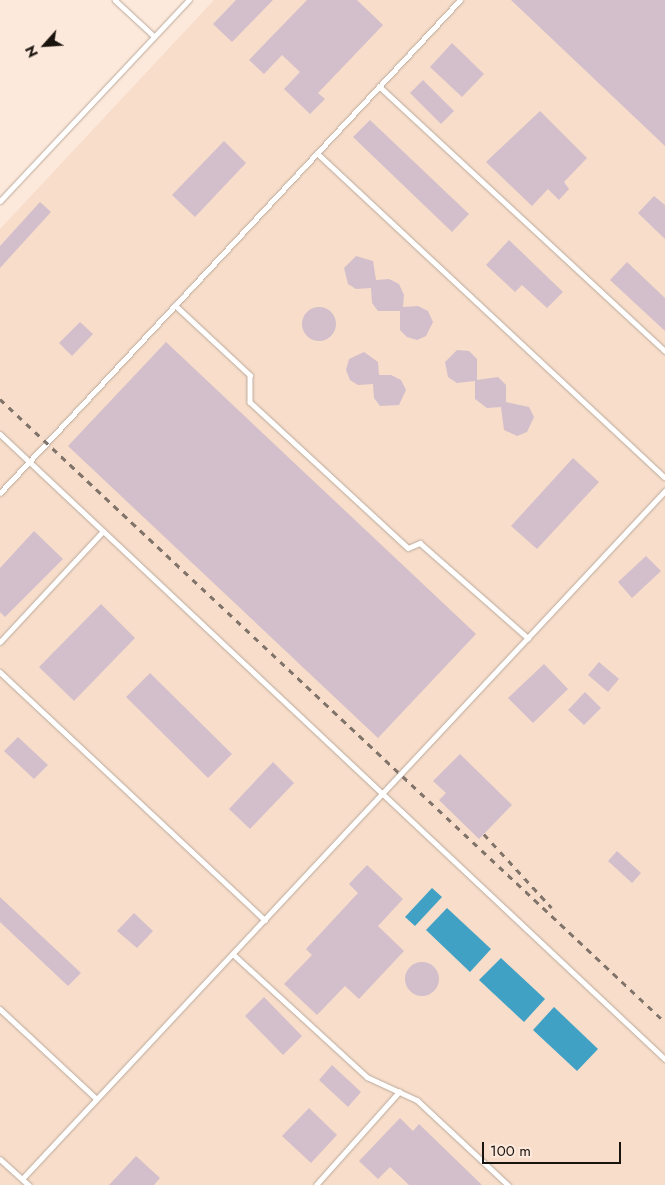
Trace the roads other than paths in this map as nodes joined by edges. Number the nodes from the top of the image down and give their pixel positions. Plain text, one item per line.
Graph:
1 (115, 0) edge
2 (188, 0) edge
3 (460, 0) edge
4 (154, 36) junction
5 (379, 86) junction
6 (317, 153) junction
7 (0, 201) edge
8 (175, 305) junction
9 (665, 351) edge
10 (0, 434) edge
11 (29, 461) junction
12 (665, 477) edge
13 (665, 491) edge
14 (0, 493) edge
15 (102, 531) junction
16 (528, 638) junction
17 (0, 642) edge
18 (0, 672) edge
19 (382, 794) junction
20 (265, 920) junction
21 (233, 954) junction
22 (0, 1008) edge
23 (665, 1059) edge
24 (399, 1092) junction
25 (97, 1098) junction
26 (0, 1159) edge
27 (22, 1179) junction
28 (29, 1185) edge
29 (316, 1185) edge
30 (508, 1185) edge

1 - 4 lane
2 - 4 lane
3 - 5 lane
4 - 7 lane
5 - 6 lane
5 - 9 lane
6 - 8 lane
6 - 12 lane
8 - 11 lane
8 - 16 lane
10 - 11 lane
11 - 14 lane
11 - 15 lane
13 - 16 lane
15 - 17 lane
15 - 19 lane
16 - 19 lane
18 - 20 lane
19 - 20 lane
19 - 23 lane
20 - 21 lane
21 - 24 lane
21 - 25 lane
22 - 25 lane
24 - 29 lane
24 - 30 lane
25 - 27 lane
26 - 27 lane
27 - 28 lane

